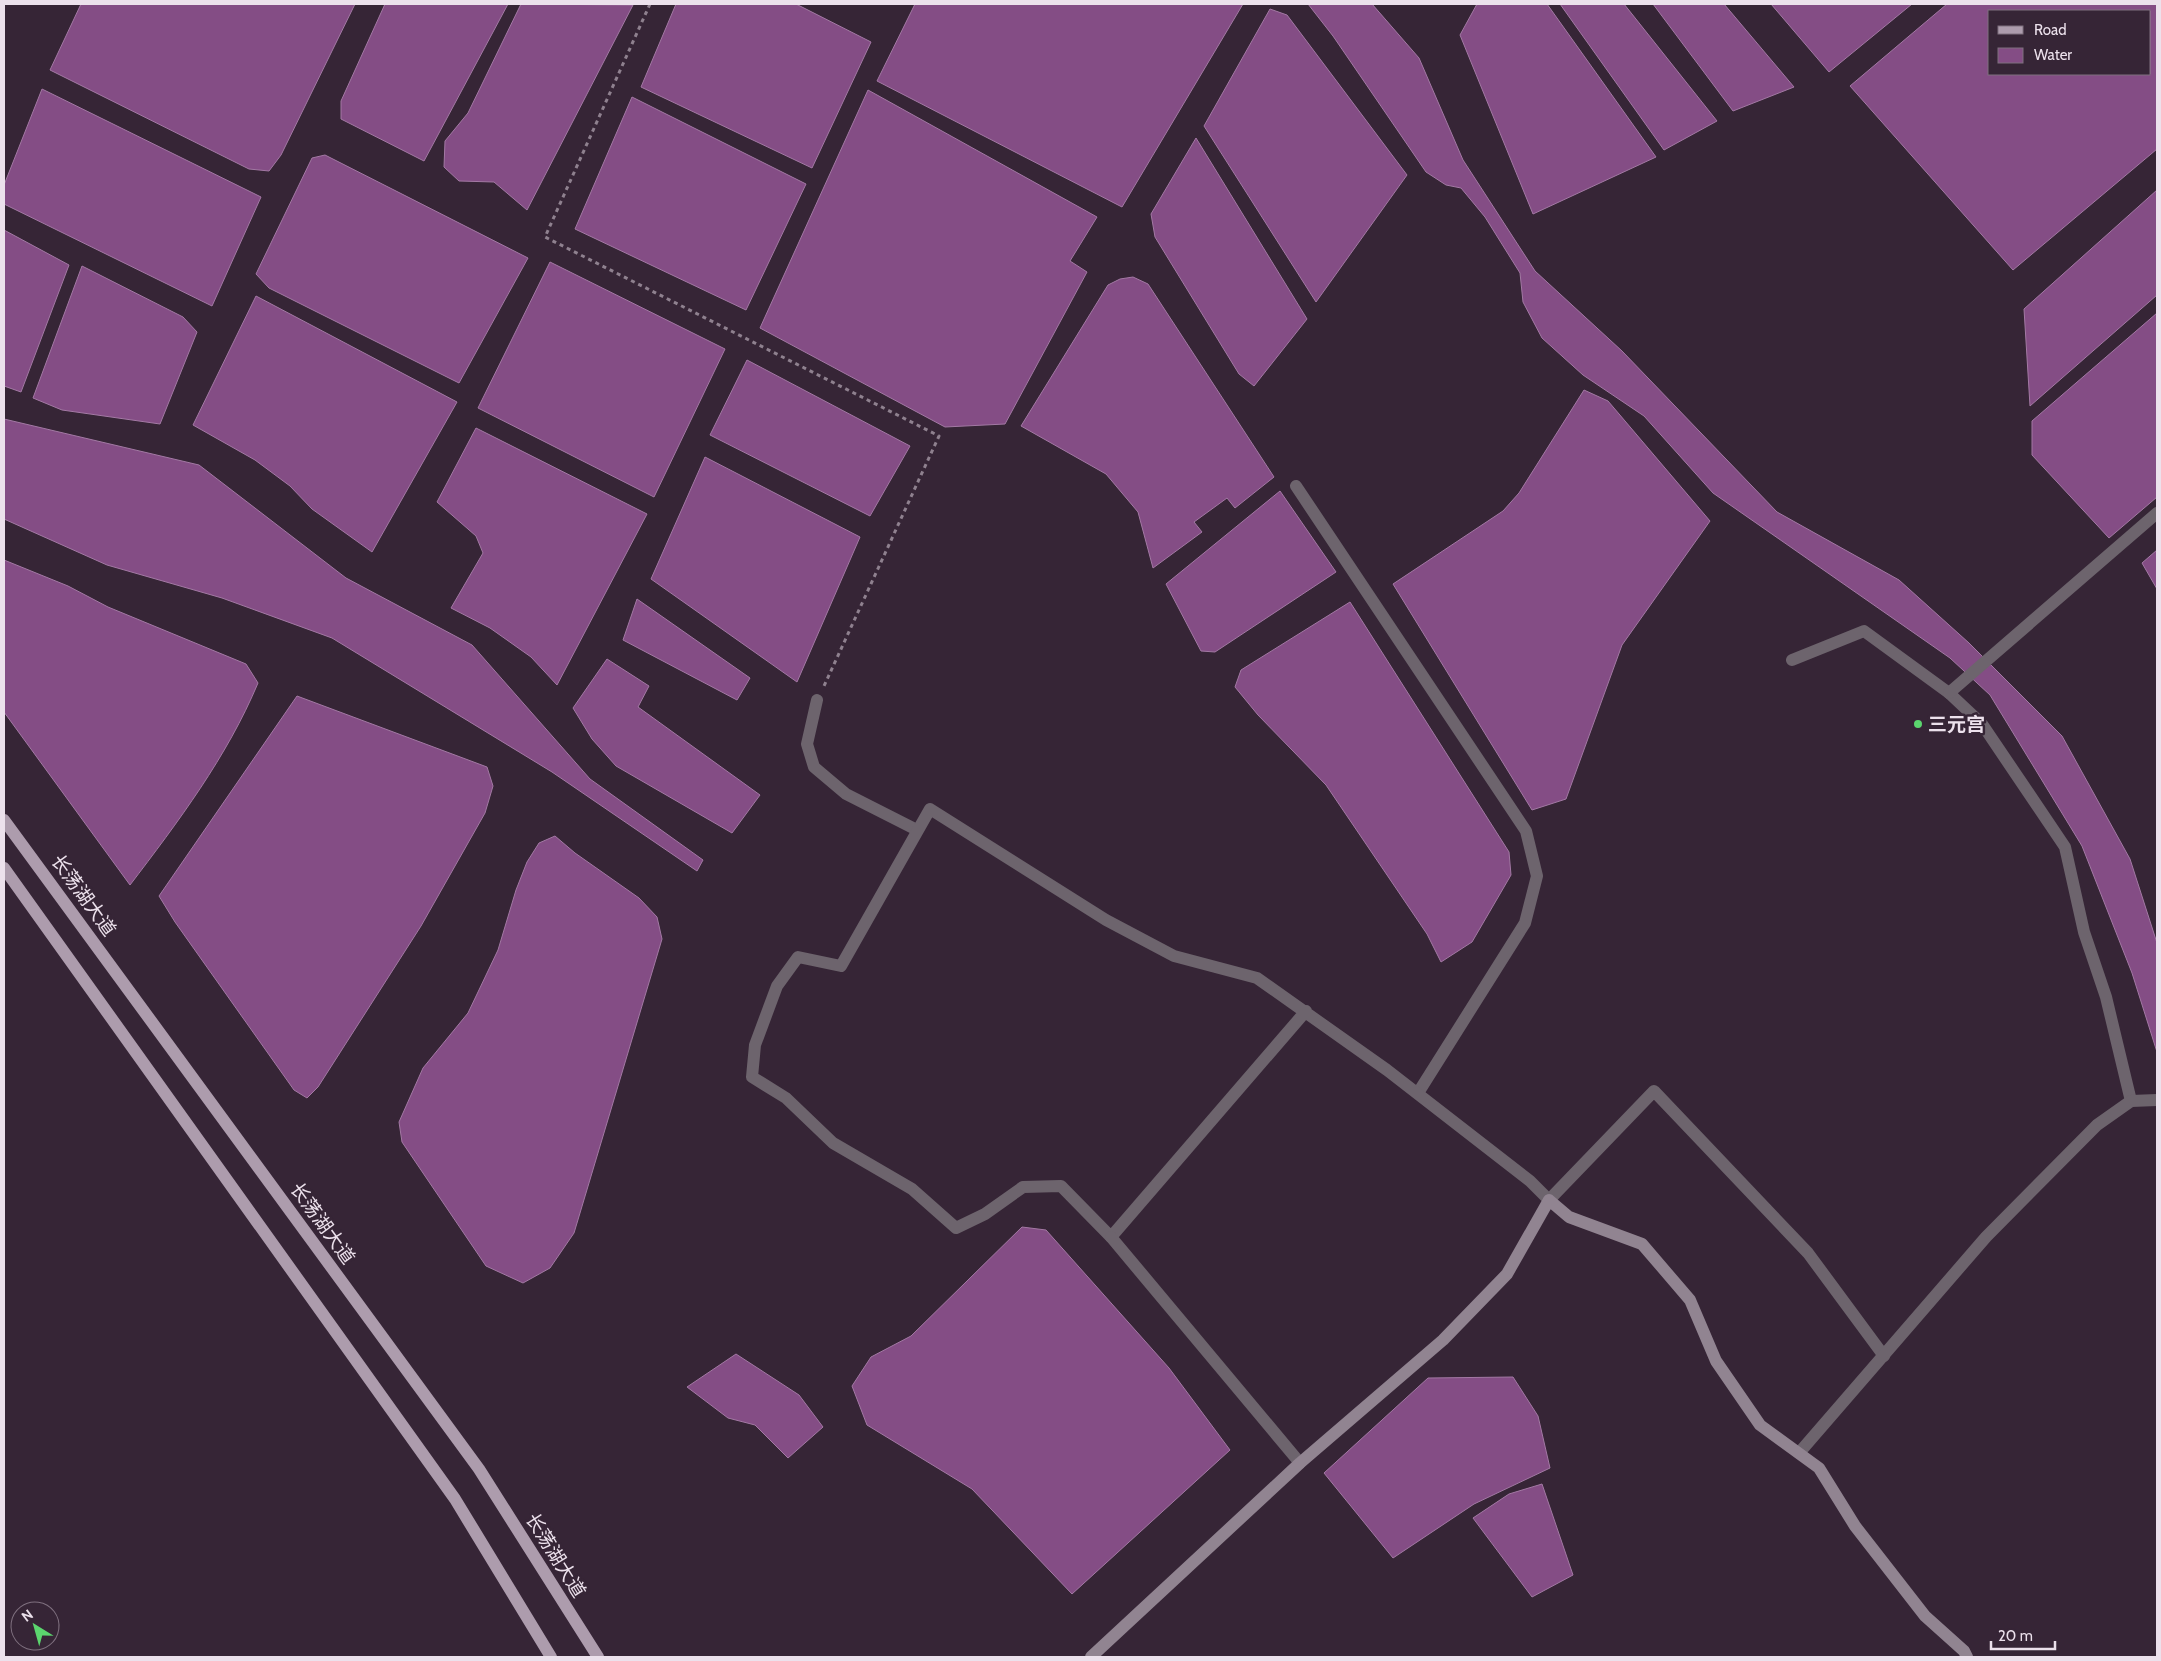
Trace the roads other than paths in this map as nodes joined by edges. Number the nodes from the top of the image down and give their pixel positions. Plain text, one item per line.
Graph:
1 (1296, 486) dead end
2 (2157, 512) edge
3 (1792, 660) dead end
4 (1950, 693) junction
5 (817, 700) road end
6 (4, 820) edge
7 (917, 830) junction
8 (4, 868) edge
9 (1306, 1011) junction
10 (1418, 1093) junction
11 (2157, 1100) edge
12 (2131, 1101) junction
13 (1550, 1200) junction
14 (1111, 1237) junction
15 (1884, 1356) junction
16 (1799, 1453) junction
17 (1300, 1462) junction
18 (551, 1657) edge
19 (598, 1657) edge
20 (1091, 1657) edge
21 (1967, 1657) edge

1 - 10 street
2 - 4 street
3 - 4 street
4 - 12 street
5 - 7 street
6 - 19 main road, 长荡湖大道
7 - 9 street
7 - 14 street
8 - 18 main road
9 - 10 street
9 - 14 street
10 - 13 street
11 - 12 street
12 - 15 street
13 - 15 street
13 - 16 street
13 - 17 street
14 - 17 street
15 - 16 street
16 - 21 street
17 - 20 street

